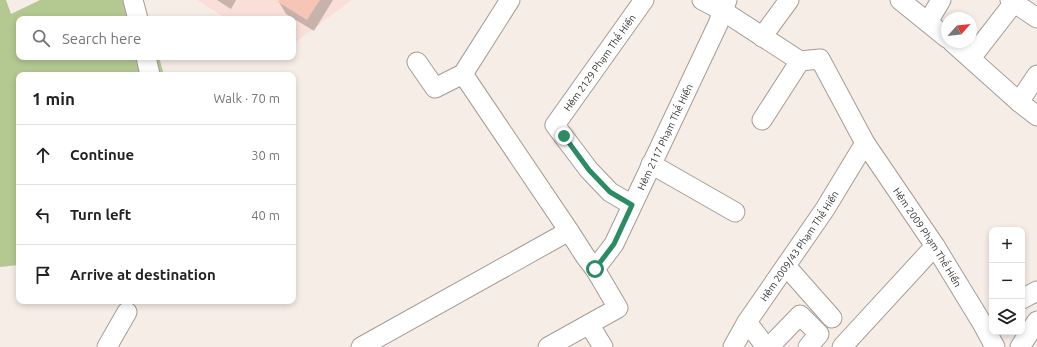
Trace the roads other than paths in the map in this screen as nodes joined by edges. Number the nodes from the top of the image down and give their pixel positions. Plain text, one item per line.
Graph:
1 (133, 0) edge
2 (510, 0) edge
3 (644, 0) edge
4 (702, 0) edge
5 (789, 0) edge
6 (900, 0) edge
7 (941, 0) edge
8 (1013, 1) edge
9 (725, 5) edge
10 (137, 16) edge
11 (1037, 18) edge
12 (928, 22) junction
13 (941, 33) edge
14 (762, 37) junction
15 (959, 48) edge
16 (971, 58) junction
17 (147, 60) edge
18 (800, 61) junction
19 (417, 62) dead end
20 (149, 72) edge
21 (463, 74) junction
22 (1037, 75) edge
23 (1019, 102) junction
24 (1037, 116) edge
25 (762, 120) dead end
26 (865, 144) junction
27 (651, 164) junction
28 (632, 205) junction
29 (735, 212) dead end
30 (569, 231) junction
31 (935, 246) junction
32 (786, 266) junction
33 (595, 269) junction
34 (1037, 291) edge
35 (1025, 297) edge
36 (128, 312) dead end
37 (832, 318) dead end
38 (987, 320) edge
39 (1037, 321) edge
40 (747, 322) junction
41 (589, 324) junction
42 (107, 347) edge
43 (361, 347) edge
44 (548, 347) edge
45 (603, 347) edge
46 (733, 347) edge
47 (766, 347) edge
48 (769, 347) edge
49 (808, 347) edge
50 (842, 347) edge
51 (995, 347) edge
52 (1020, 347) edge

1 - 10 street
2 - 21 street
3 - 28 street, Hẻm 2129 Phạm Thế Hiển
4 - 9 street
5 - 14 street
6 - 12 street
7 - 12 street
8 - 11 street
8 - 16 street
9 - 14 street
9 - 27 street, Hẻm 2117 Phạm Thế Hiển
12 - 13 street
14 - 18 street
15 - 16 street
16 - 23 street
17 - 20 street
18 - 25 street
18 - 26 street, Hẻm 2009 Phạm Thế Hiển
19 - 21 street
21 - 30 street
22 - 23 street
23 - 24 street
26 - 31 street, Hẻm 2009 Phạm Thế Hiển
26 - 32 street, Hẻm 2009/43 Phạm Thế Hiển
27 - 28 street, Hẻm 2117 Phạm Thế Hiển
27 - 29 street
28 - 33 street, Hẻm 2117 Phạm Thế Hiển
30 - 33 street
30 - 43 street
31 - 38 street, Hẻm 2009 Phạm Thế Hiển
31 - 50 street
32 - 37 street
32 - 40 street, Hẻm 2009/43 Phạm Thế Hiển
33 - 41 street
34 - 35 street
36 - 42 street
38 - 51 street, Hẻm 2009 Phạm Thế Hiển
39 - 52 street
40 - 46 street, Hẻm 2009/43 Phạm Thế Hiển
40 - 47 street
41 - 44 street
41 - 45 street
48 - 49 street

